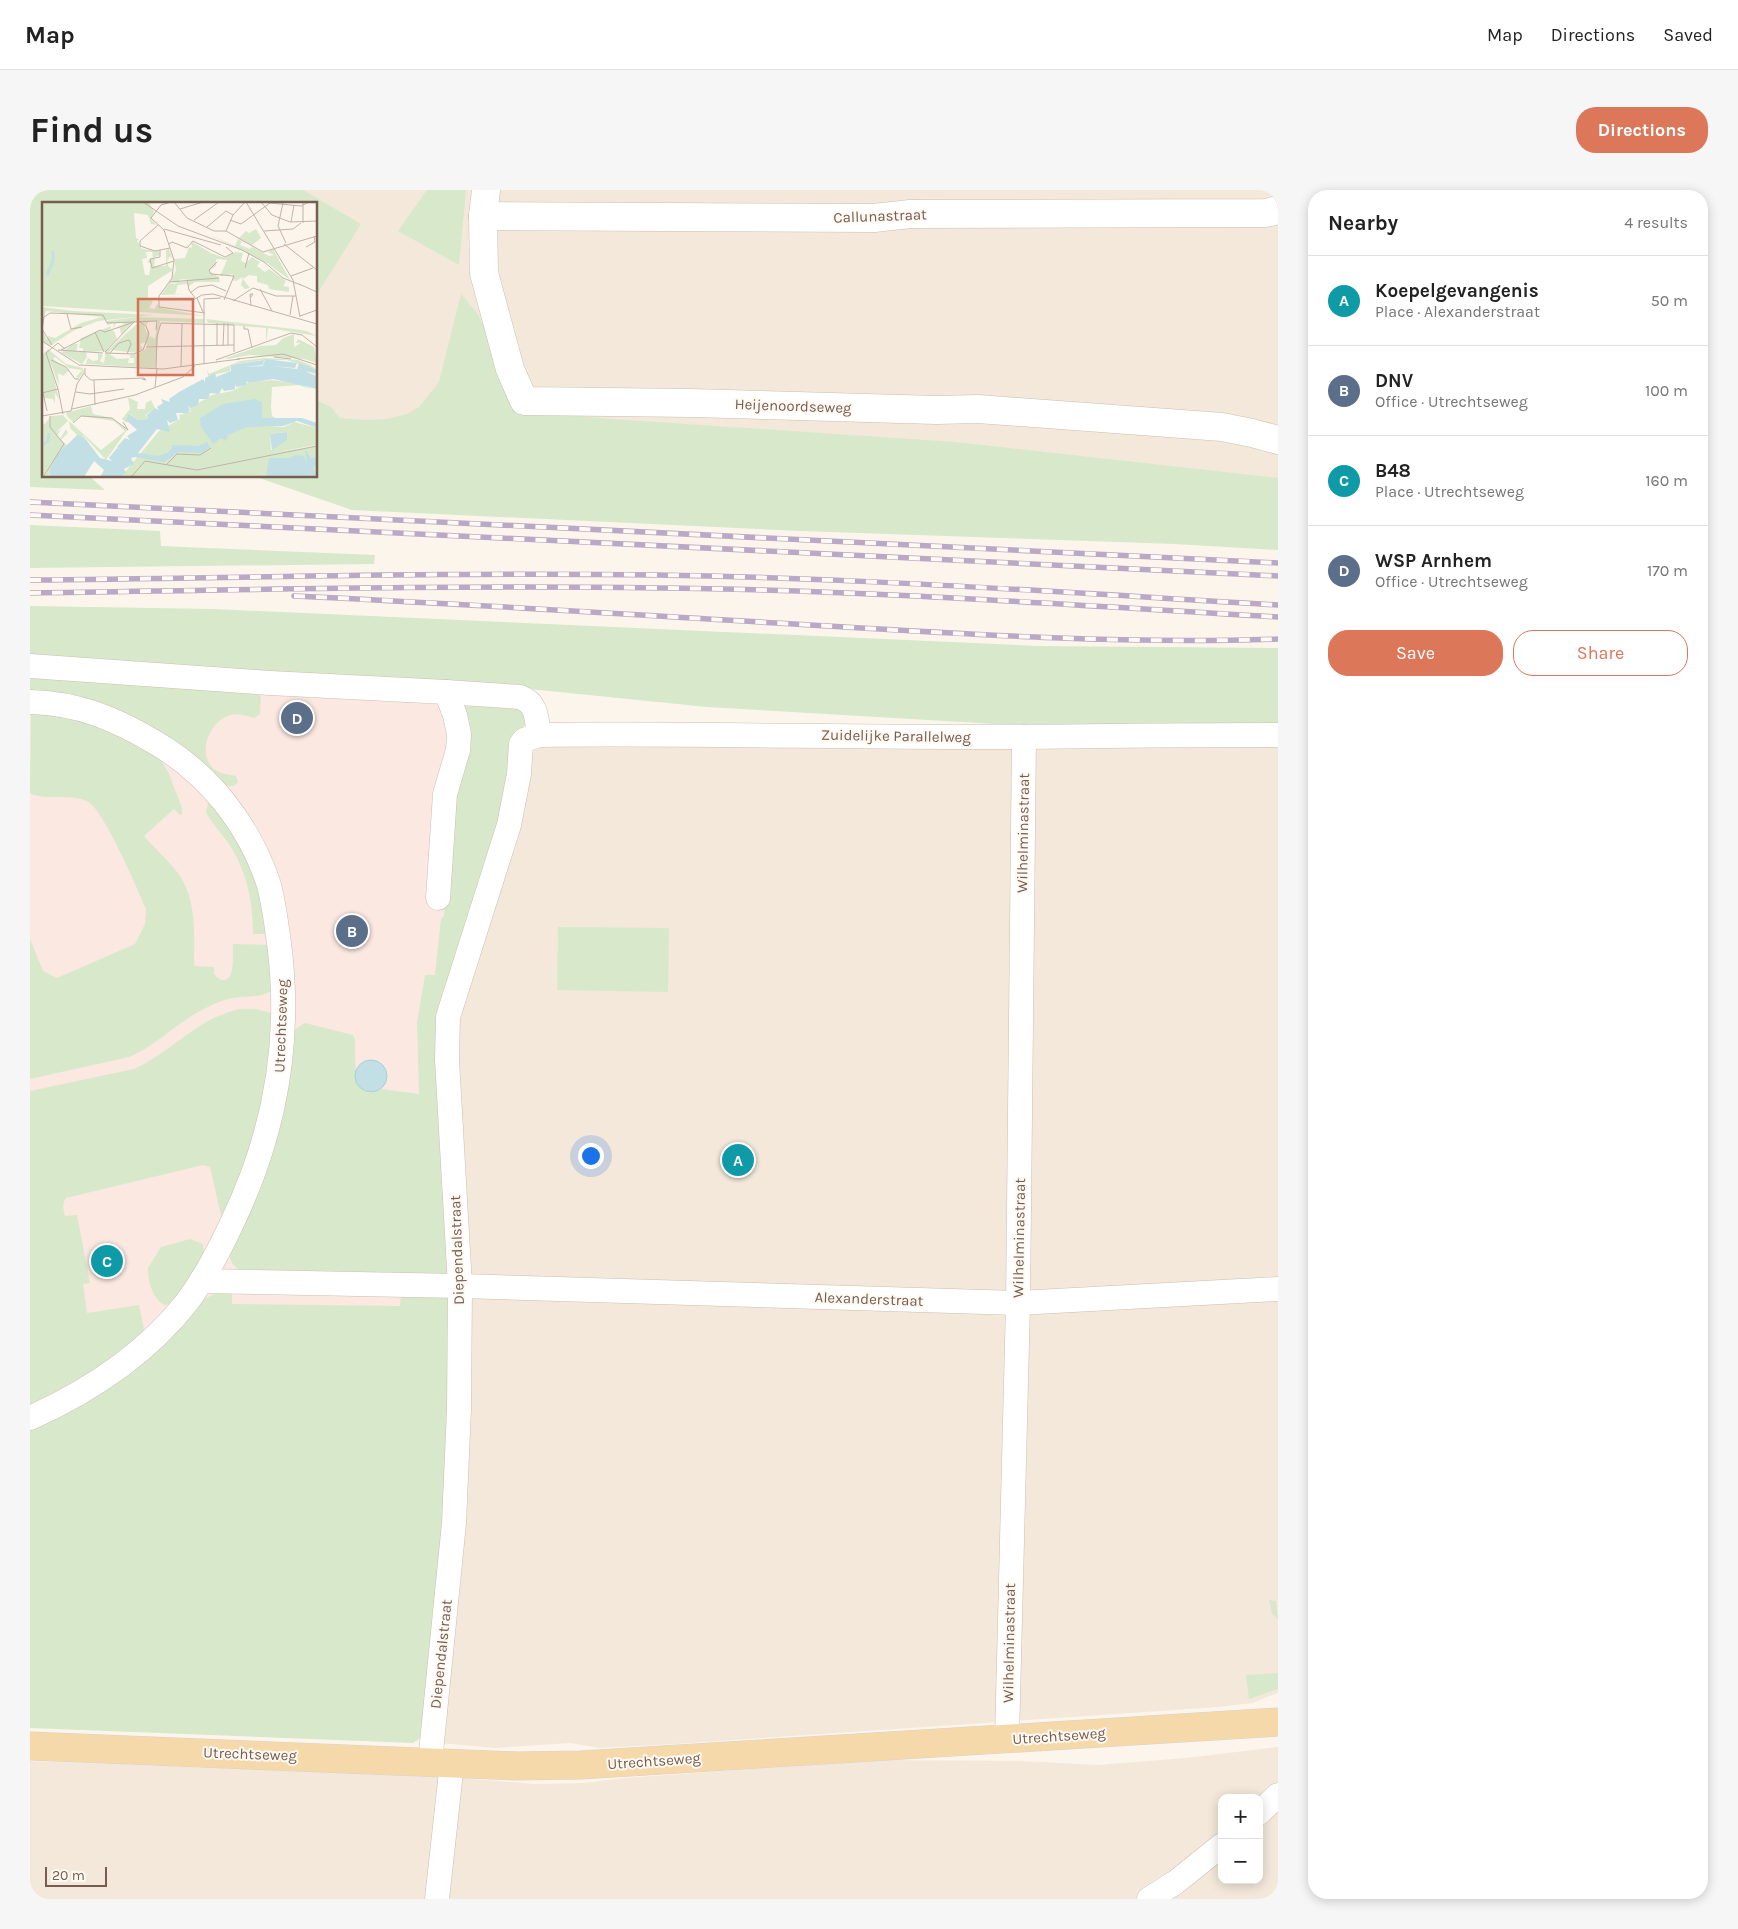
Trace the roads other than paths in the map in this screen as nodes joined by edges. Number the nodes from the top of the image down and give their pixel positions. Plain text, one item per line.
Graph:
1 (484, 203) edge
2 (1278, 210) edge
3 (1278, 440) edge
4 (30, 666) edge
5 (446, 692) junction
6 (30, 702) edge
7 (1278, 735) edge
8 (1024, 737) junction
9 (530, 741) junction
10 (438, 898) dead end
11 (201, 1281) junction
12 (460, 1286) junction
13 (1278, 1289) edge
14 (1018, 1303) junction
15 (30, 1418) edge
16 (1278, 1722) edge
17 (1007, 1739) junction
18 (30, 1746) edge
19 (441, 1762) junction
20 (1278, 1794) edge
21 (1263, 1809) edge
22 (1218, 1848) edge
23 (437, 1899) edge
24 (1149, 1899) edge

1 - 2 street, Callunastraat
1 - 3 street, Heijenoordseweg
4 - 5 street
5 - 9 street
5 - 10 street
6 - 11 street, Utrechtseweg
7 - 8 street, Zuidelijke Parallelweg
8 - 9 street, Zuidelijke Parallelweg
8 - 14 street, Wilhelminastraat
9 - 12 street, Diependalstraat
11 - 12 street, Alexanderstraat
11 - 15 street, Utrechtseweg
12 - 14 street, Alexanderstraat
12 - 19 street, Diependalstraat
13 - 14 street, Alexanderstraat
14 - 17 street, Wilhelminastraat
16 - 17 main road, Utrechtseweg
17 - 19 main road, Utrechtseweg
18 - 19 main road, Utrechtseweg
19 - 23 street, Diependalstraat
20 - 21 street
22 - 24 street

